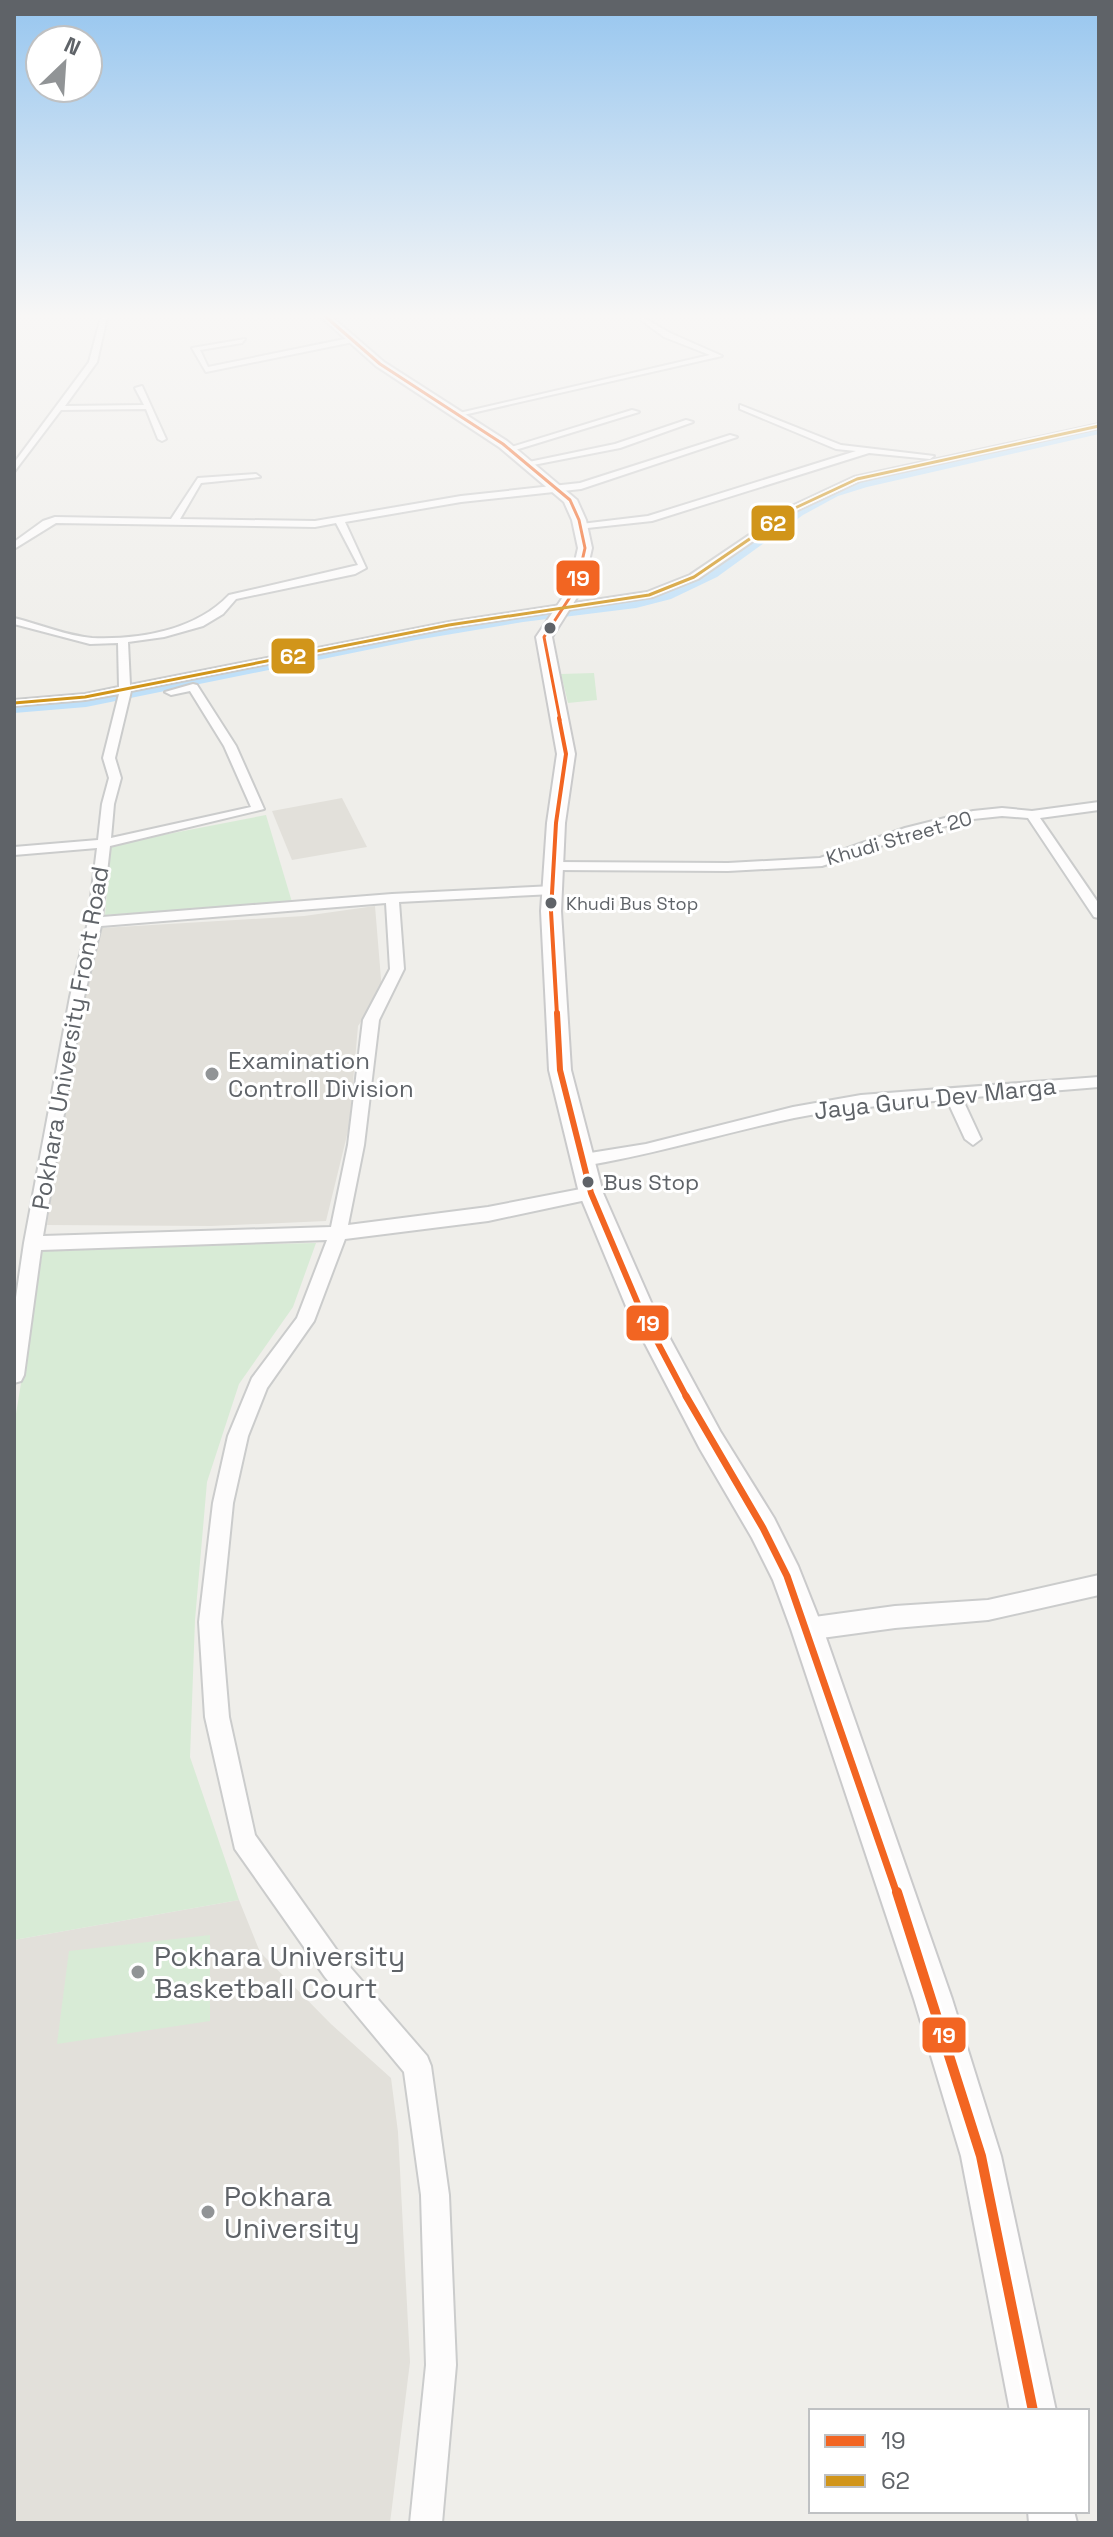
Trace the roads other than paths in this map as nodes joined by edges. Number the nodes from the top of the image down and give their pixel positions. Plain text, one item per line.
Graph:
1 (39, 435) edge
2 (161, 435) edge
3 (490, 435) edge
4 (555, 435) edge
5 (649, 435) edge
6 (805, 435) edge
7 (1055, 435) edge
8 (733, 437) dead end
9 (162, 439) dead end
10 (509, 449) junction
11 (866, 451) junction
12 (949, 458) junction
13 (528, 463) junction
14 (14, 469) edge
15 (256, 477) dead end
16 (557, 489) junction
17 (339, 520) junction
18 (173, 523) junction
19 (581, 527) junction
20 (14, 546) edge
21 (559, 614) junction
22 (14, 621) edge
23 (123, 639) junction
24 (161, 682) junction
25 (126, 689) junction
26 (14, 703) edge
27 (1099, 806) edge
28 (1032, 815) junction
29 (104, 843) junction
30 (14, 851) edge
31 (554, 878) junction
32 (392, 898) junction
33 (1099, 914) edge
34 (95, 922) junction
35 (1099, 1082) edge
36 (952, 1093) junction
37 (973, 1139) dead end
38 (584, 1160) junction
39 (591, 1193) junction
40 (338, 1233) junction
41 (33, 1243) junction
42 (14, 1375) edge
43 (1099, 1585) edge
44 (807, 1629) junction
45 (1033, 2409) edge
46 (426, 2523) edge

1 - 14 street
2 - 9 street
3 - 10 main road
4 - 10 street
5 - 13 street
6 - 11 street
7 - 12 street
8 - 16 street
10 - 13 main road
11 - 12 street
11 - 19 street
12 - 21 street
13 - 16 main road
15 - 18 street
16 - 17 street
16 - 19 main road
17 - 18 street
17 - 23 street
18 - 20 street
19 - 21 main road
21 - 24 street
21 - 31 main road
22 - 23 street
23 - 25 street, Pokhara University Front Road
24 - 25 street
24 - 29 street
25 - 26 street
25 - 29 street, Pokhara University Front Road
27 - 28 street, Khudi Street 20
28 - 31 street, Khudi Street 20
28 - 33 street
29 - 30 street
29 - 34 street, Pokhara University Front Road
31 - 32 street, Khudi Street 20
31 - 38 main road
32 - 34 street, Khudi Street 20
32 - 40 street
34 - 41 street, Pokhara University Front Road
35 - 36 street, Jaya Guru Dev Marga
36 - 37 street
36 - 38 street, Jaya Guru Dev Marga
38 - 39 main road
39 - 40 street
39 - 44 main road
40 - 41 street
40 - 46 street
41 - 42 street, Pokhara University Front Road
43 - 44 street
44 - 45 main road

